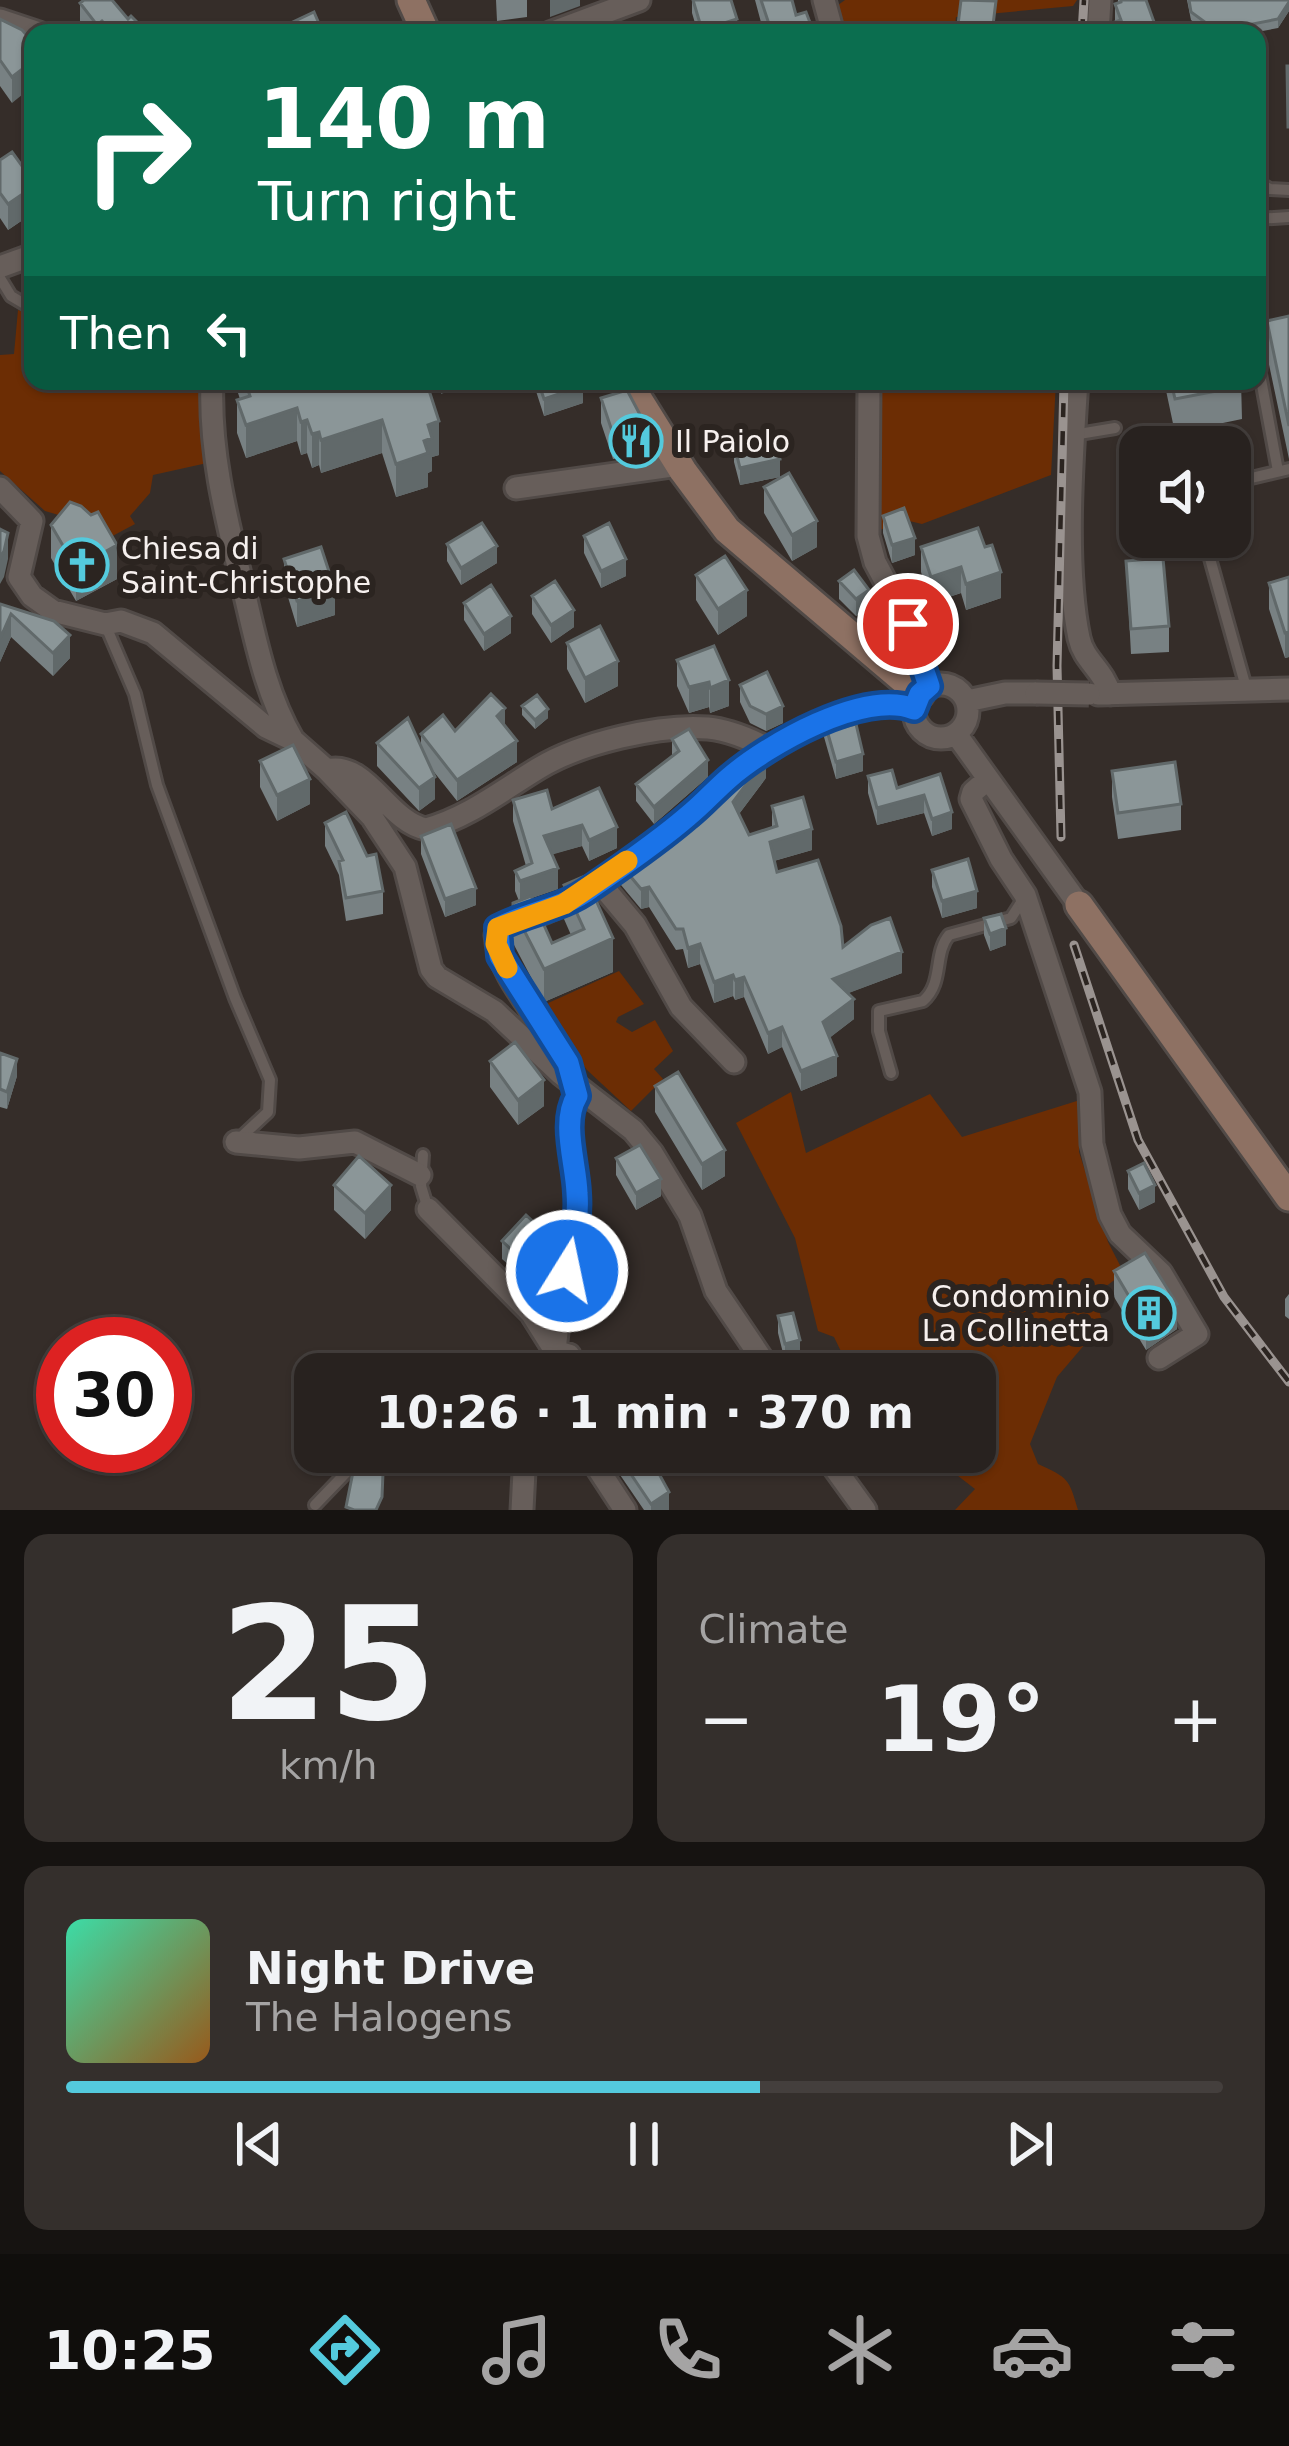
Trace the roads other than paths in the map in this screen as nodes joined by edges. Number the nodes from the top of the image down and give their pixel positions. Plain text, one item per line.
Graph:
1 (639, 0) edge
2 (574, 24) edge
3 (0, 278) edge
4 (24, 304) edge
5 (212, 390) edge
6 (633, 390) edge
7 (869, 390) edge
8 (1076, 390) edge
9 (1265, 390) edge
10 (1115, 428) dead end
11 (1073, 435) junction
12 (679, 465) junction
13 (1284, 470) edge
14 (1251, 478) edge
15 (0, 488) edge
16 (516, 488) dead end
17 (1210, 558) edge
18 (105, 624) junction
19 (882, 660) junction
20 (1289, 689) edge
21 (1247, 691) junction
22 (1100, 694) junction
23 (921, 696) junction
24 (967, 701) junction
25 (877, 703) junction
26 (956, 734) junction
27 (293, 740) junction
28 (769, 749) junction
29 (327, 770) junction
30 (987, 780) junction
31 (599, 882) junction
32 (1024, 895) junction
33 (1079, 905) joint
34 (734, 1062) dead end
35 (891, 1073) dead end
36 (574, 1082) junction
37 (236, 1142) joint
38 (421, 1165) joint
39 (1289, 1197) edge
40 (428, 1209) joint
41 (551, 1353) edge
42 (556, 1353) edge
43 (758, 1353) edge
44 (1159, 1358) dead end
45 (345, 1473) edge
46 (524, 1473) edge
47 (601, 1473) edge
48 (838, 1473) edge
49 (315, 1504) dead end
50 (523, 1510) edge
51 (626, 1510) edge
52 (865, 1510) edge

1 - 2 street
3 - 4 lane
5 - 27 street
6 - 12 street
7 - 23 street
8 - 11 street
9 - 13 lane
10 - 11 lane
11 - 22 street
12 - 16 street
12 - 19 street
13 - 14 lane
15 - 18 street
17 - 21 lane
18 - 27 street
18 - 37 lane
19 - 23 street
19 - 25 street
20 - 21 street
21 - 22 street
22 - 24 street, bridge
23 - 24 street
23 - 25 street
23 - 26 street
24 - 26 street
25 - 28 street
26 - 30 street
27 - 29 street
28 - 29 street
28 - 31 street
29 - 36 street
30 - 32 street
30 - 33 street
31 - 34 street
31 - 36 street
32 - 35 lane
32 - 44 street
33 - 39 street
36 - 42 street
36 - 43 street
37 - 38 street
38 - 40 lane
40 - 41 street
45 - 49 lane
46 - 50 street
47 - 51 street
48 - 52 street

